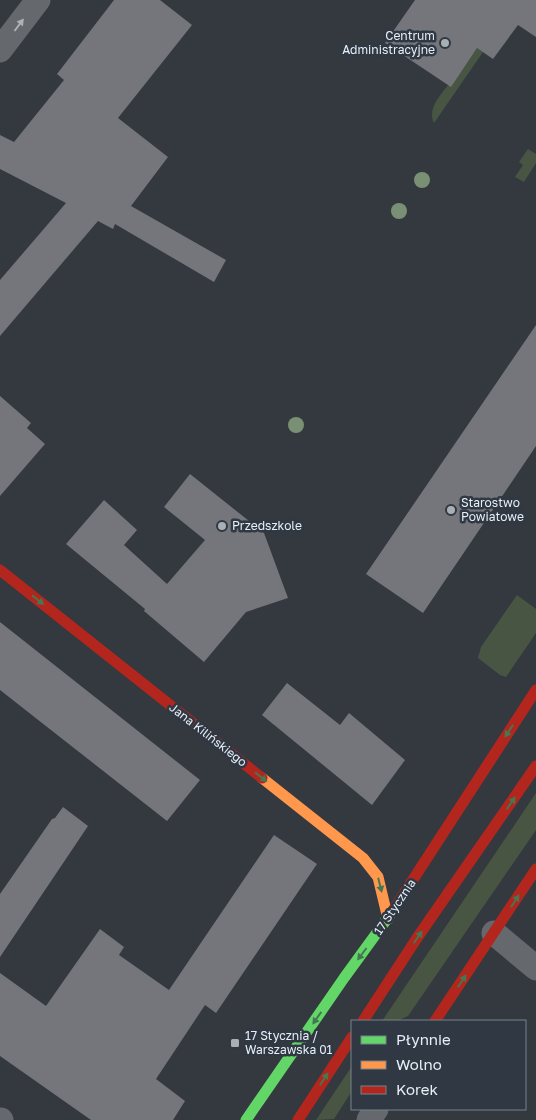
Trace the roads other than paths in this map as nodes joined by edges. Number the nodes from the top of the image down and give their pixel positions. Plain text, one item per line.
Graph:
1 (38, 0) edge
2 (0, 50) edge
3 (0, 570) edge
4 (536, 690) edge
5 (536, 766) edge
6 (536, 869) edge
7 (388, 919) junction
8 (494, 933) junction
9 (536, 968) edge
10 (363, 1020) edge
11 (436, 1020) edge
12 (351, 1039) edge
13 (246, 1120) edge
14 (298, 1120) edge

2 -> 1 street
3 -> 7 main road, Jana Kilińskiego
4 -> 7 main road, 17 Stycznia
10 -> 5 main road
8 -> 6 main road
7 -> 13 main road, 17 Stycznia
8 - 9 street
11 -> 8 main road
14 -> 12 main road

